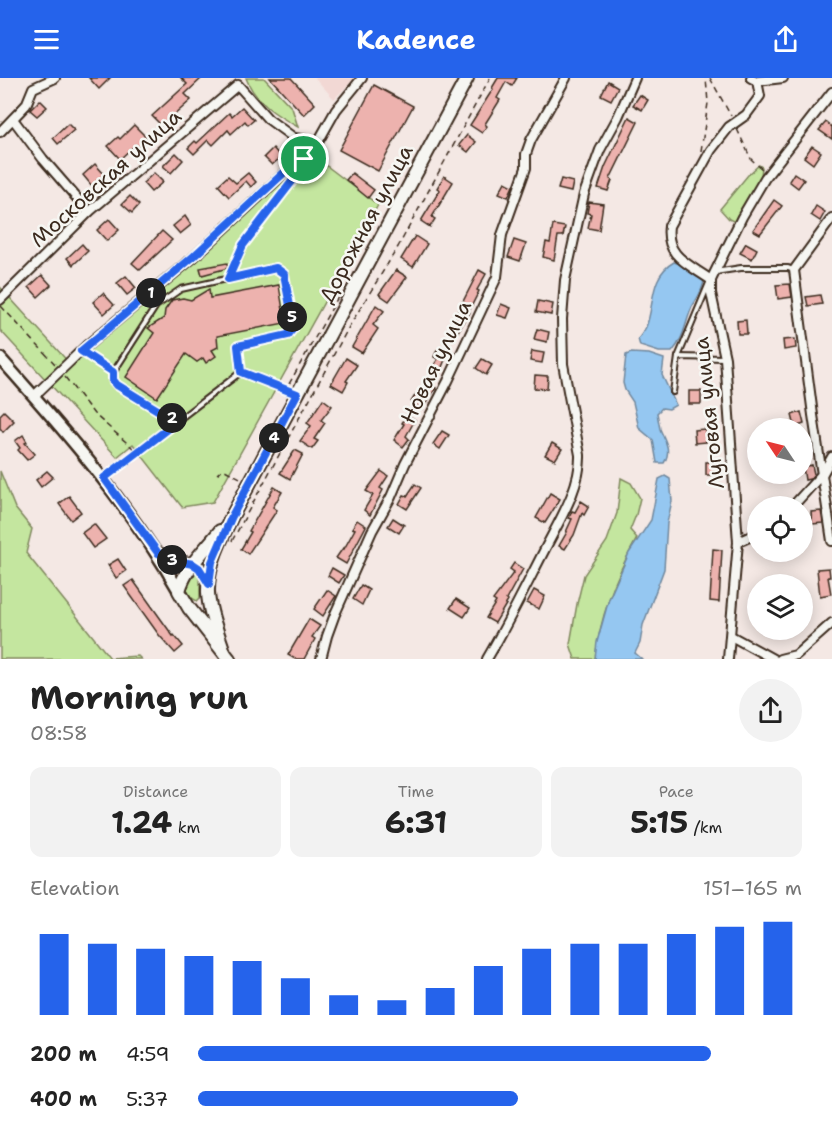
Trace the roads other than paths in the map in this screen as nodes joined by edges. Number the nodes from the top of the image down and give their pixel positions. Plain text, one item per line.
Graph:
1 (55, 78) edge
2 (362, 78) edge
3 (566, 78) edge
4 (635, 78) edge
5 (783, 78) edge
6 (462, 79) edge
7 (754, 80) edge
8 (832, 92) edge
9 (13, 119) junction
10 (0, 132) edge
11 (318, 142) junction
12 (89, 212) junction
13 (832, 218) edge
14 (794, 270) junction
15 (713, 276) junction
16 (0, 300) edge
17 (678, 357) junction
18 (0, 358) edge
19 (725, 358) junction
20 (241, 372) junction
21 (673, 392) dead end
22 (297, 394) junction
23 (34, 396) junction
24 (177, 422) junction
25 (832, 457) edge
26 (823, 473) junction
27 (104, 478) junction
28 (802, 496) edge
29 (232, 516) junction
30 (747, 538) edge
31 (832, 541) edge
32 (738, 542) junction
33 (158, 553) junction
34 (193, 564) junction
35 (208, 587) junction
36 (179, 591) junction
37 (187, 603) junction
38 (832, 623) edge
39 (731, 636) junction
40 (227, 656) edge
41 (321, 659) edge
42 (487, 659) edge
43 (728, 659) edge
44 (773, 659) edge
45 (780, 659) edge

1 - 9 street
2 - 11 street
3 - 41 street, Новая улица
4 - 42 street
5 - 7 street
6 - 22 main road, Дорожная улица
7 - 15 street
8 - 15 street
9 - 10 street
9 - 12 street
11 - 12 street, Московская улица
11 - 23 street
12 - 16 street, Московская улица
13 - 14 street
14 - 15 lane
14 - 26 street
15 - 17 lane
15 - 19 street, Луговая улица
17 - 19 lane
17 - 21 lane
18 - 23 main road
19 - 32 street, Луговая улица
20 - 22 lane
20 - 24 lane
20 - 24 lane
22 - 29 main road, Дорожная улица
23 - 27 main road
24 - 27 lane
25 - 26 street
26 - 28 street
26 - 31 street
27 - 33 main road
29 - 34 main road
29 - 35 main road
30 - 32 street
32 - 39 street, Луговая улица
33 - 34 main road
33 - 36 main road
34 - 35 main road
34 - 36 main road
35 - 37 main road
35 - 40 main road
36 - 37 main road
37 - 40 main road
38 - 45 street
39 - 43 street, Луговая улица
39 - 44 street

